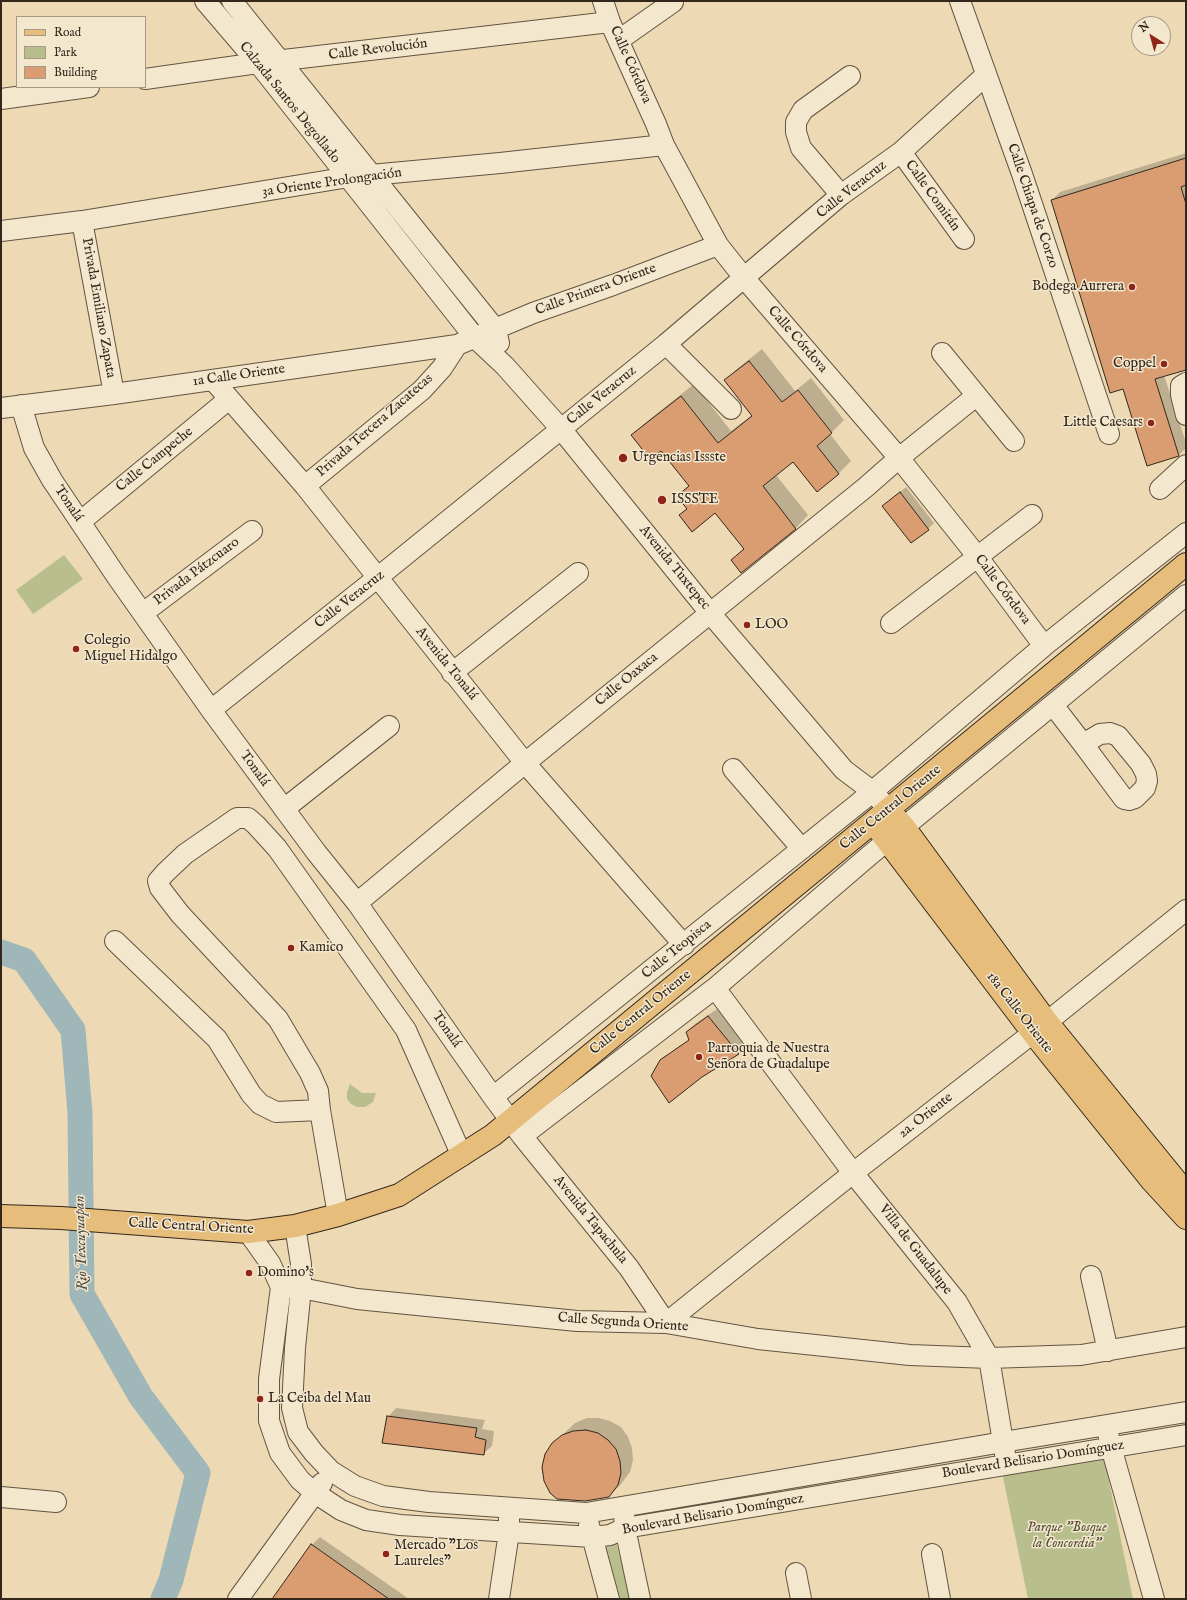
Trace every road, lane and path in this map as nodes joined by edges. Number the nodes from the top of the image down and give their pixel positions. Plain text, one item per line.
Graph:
1 (205, 1) edge
2 (232, 1) edge
3 (603, 1) edge
4 (960, 1) edge
5 (673, 2) dead end
6 (610, 22) junction
7 (619, 40) junction
8 (280, 61) junction
9 (258, 63) junction
10 (986, 75) junction
11 (850, 76) dead end
12 (146, 79) edge
13 (82, 88) edge
14 (1, 99) edge
15 (664, 145) junction
16 (901, 152) junction
17 (372, 176) junction
18 (349, 178) junction
19 (842, 195) junction
20 (82, 221) junction
21 (1, 230) edge
22 (964, 239) dead end
23 (718, 245) junction
24 (745, 279) junction
25 (496, 330) junction
26 (466, 342) junction
27 (666, 344) junction
28 (942, 353) dead end
29 (504, 366) junction
30 (213, 380) junction
31 (1186, 383) edge
32 (114, 394) junction
33 (976, 396) junction
34 (229, 399) junction
35 (21, 405) junction
36 (1, 408) edge
37 (731, 409) dead end
38 (1186, 415) edge
39 (561, 429) junction
40 (1109, 434) dead end
41 (1014, 441) dead end
42 (899, 458) junction
43 (1186, 465) edge
44 (305, 486) junction
45 (1160, 489) dead end
46 (1032, 515) dead end
47 (80, 522) junction
48 (252, 531) dead end
49 (1186, 532) edge
50 (977, 556) junction
51 (1178, 571) edge
52 (578, 573) dead end
53 (378, 578) junction
54 (1185, 597) edge
55 (143, 613) junction
56 (710, 613) junction
57 (891, 623) dead end
58 (1044, 646) junction
59 (452, 673) junction
60 (1053, 705) junction
61 (211, 710) junction
62 (389, 726) dead end
63 (1083, 744) dead end
64 (525, 763) junction
65 (733, 769) dead end
66 (866, 796) junction
67 (284, 809) junction
68 (881, 816) junction
69 (904, 827) junction
70 (887, 841) junction
71 (802, 849) junction
72 (357, 903) junction
73 (1186, 910) edge
74 (115, 941) dead end
75 (684, 945) junction
76 (715, 988) junction
77 (1040, 1027) junction
78 (493, 1098) junction
79 (320, 1110) junction
80 (516, 1128) junction
81 (462, 1156) junction
82 (853, 1173) junction
83 (1186, 1193) edge
84 (338, 1215) junction
85 (1, 1216) edge
86 (1186, 1218) edge
87 (295, 1226) junction
88 (248, 1232) junction
89 (1091, 1276) dead end
90 (281, 1287) junction
91 (301, 1288) junction
92 (666, 1323) junction
93 (1186, 1337) edge
94 (1108, 1351) junction
95 (990, 1358) junction
96 (1186, 1412) edge
97 (1107, 1424) junction
98 (1186, 1435) edge
99 (1003, 1442) junction
100 (1111, 1447) junction
101 (1006, 1464) junction
102 (331, 1471) junction
103 (315, 1493) junction
104 (1, 1497) edge
105 (56, 1502) dead end
106 (429, 1502) junction
107 (623, 1506) junction
108 (509, 1508) junction
109 (586, 1513) junction
110 (427, 1527) junction
111 (625, 1528) junction
112 (509, 1532) junction
113 (592, 1537) junction
114 (932, 1554) dead end
115 (796, 1573) dead end
116 (238, 1599) edge
117 (499, 1599) edge
118 (609, 1599) edge
119 (640, 1599) edge
120 (801, 1599) edge
121 (940, 1599) edge
122 (1154, 1599) edge

1 - 9 street, Calzada Santos Degollado
2 - 8 street, Calzada Santos Degollado
3 - 6 street, Calle Córdova
4 - 10 street, Calle Chiapa de Corzo
5 - 7 street
6 - 7 street, Calle Córdova
6 - 8 street, Calle Revolución
7 - 15 street, Calle Córdova
8 - 9 street, Calle Revolución
8 - 17 street, Calzada Santos Degollado
9 - 12 street, Calle Revolución
9 - 18 street, Calzada Santos Degollado
10 - 16 street, Calle Veracruz
10 - 40 street, Calle Chiapa de Corzo
11 - 19 street
13 - 14 street
15 - 17 street, 3a Oriente Prolongación
15 - 23 street, Calle Córdova
16 - 19 street, Calle Veracruz
16 - 22 street, Calle Comitán
17 - 18 street, 3a Oriente Prolongación
17 - 25 street, Calzada Santos Degollado
18 - 20 street, 3a Oriente Prolongación
18 - 26 street, Calzada Santos Degollado
19 - 24 street, Calle Veracruz
20 - 21 street, 3a Oriente Prolongación
20 - 32 street, Privada Emiliano Zapata
23 - 24 street, Calle Córdova
23 - 25 street, Calle Primera Oriente
24 - 27 street, Calle Veracruz
24 - 42 street, Calle Córdova
25 - 26 street, Calle Primera Oriente
25 - 29 street, Avenida Tuxtepec
26 - 29 street, Avenida Tuxtepec
26 - 30 street, 1a Calle Oriente
26 - 44 street, Privada Tercera Zacatecas
27 - 37 street
27 - 39 street, Calle Veracruz
28 - 33 street
29 - 39 street, Avenida Tuxtepec
30 - 32 street, 1a Calle Oriente
30 - 34 street, Avenida Tonalá
31 - 38 street
32 - 35 street, 1a Calle Oriente
33 - 41 street
33 - 42 street, Calle Oaxaca
34 - 44 street, Avenida Tonalá
34 - 47 street, Calle Campeche
35 - 36 street, 1a Calle Oriente
35 - 47 street, Tonalá
39 - 53 street, Calle Veracruz
39 - 56 street, Avenida Tuxtepec
42 - 50 street, Calle Córdova
42 - 56 street, Calle Oaxaca
43 - 45 street
44 - 53 street, Avenida Tonalá
46 - 50 street
47 - 55 street, Tonalá
48 - 55 street, Privada Pátzcuaro
49 - 58 street, Calle Teopisca
50 - 57 street
50 - 58 street, Calle Córdova
51 - 54 street
51 - 68 main road, Calle Central Oriente
52 - 59 street
53 - 59 street, Avenida Tonalá
53 - 61 street, Calle Veracruz
54 - 60 street
55 - 61 street, Tonalá
56 - 64 street, Calle Oaxaca
56 - 66 street, Avenida Tuxtepec
58 - 66 street, Calle Teopisca
59 - 64 street, Avenida Tonalá
60 - 63 street
60 - 69 street
61 - 67 street, Tonalá
62 - 67 street
64 - 72 street, Calle Oaxaca
64 - 75 street, Avenida Tonalá
65 - 71 street
66 - 68 street, 18a Calle Oriente
66 - 71 street, Calle Teopisca
67 - 72 street, Tonalá
68 - 69 main road, 18a Calle Oriente
68 - 70 main road, 18a Calle Oriente
68 - 80 main road, Calle Central Oriente
69 - 70 street
69 - 77 main road, 18a Calle Oriente
70 - 76 street
70 - 77 main road, 18a Calle Oriente
71 - 75 street, Calle Teopisca
72 - 78 street, Tonalá
73 - 77 street, 2a. Oriente
74 - 79 street
75 - 78 street, Calle Teopisca
76 - 80 street
76 - 82 street, Villa de Guadalupe
77 - 82 street, 2a. Oriente
77 - 83 main road, 18a Calle Oriente
77 - 86 main road, 18a Calle Oriente
78 - 80 street, Tonalá
79 - 81 street
79 - 84 street
80 - 81 main road, Calle Central Oriente
80 - 92 street, Avenida Tapachula
81 - 84 main road, Calle Central Oriente
82 - 92 street, 2a. Oriente
82 - 95 street, Villa de Guadalupe
84 - 87 main road, Calle Central Oriente
85 - 88 main road, Calle Central Oriente
87 - 88 main road, Calle Central Oriente
87 - 91 street, Boulevard Belisario Domínguez
88 - 90 street
89 - 94 street
90 - 91 street, Calle Segunda Oriente
90 - 103 street, Boulevard Belisario Domínguez
91 - 92 street, Calle Segunda Oriente
91 - 102 street, Boulevard Belisario Domínguez
92 - 95 street, Calle Segunda Oriente
93 - 94 street
94 - 95 street
95 - 99 street
96 - 97 street, Boulevard Belisario Domínguez
97 - 99 street, Boulevard Belisario Domínguez
97 - 100 street
98 - 100 street, Boulevard Belisario Domínguez
99 - 101 street
99 - 107 street, Boulevard Belisario Domínguez
100 - 101 street, Boulevard Belisario Domínguez
100 - 122 street
101 - 111 street, Boulevard Belisario Domínguez
102 - 103 street
102 - 106 street, Boulevard Belisario Domínguez
103 - 110 street, Boulevard Belisario Domínguez
103 - 116 street
104 - 105 street
106 - 108 street, Boulevard Belisario Domínguez
106 - 110 street
107 - 109 street, Boulevard Belisario Domínguez
107 - 111 street
108 - 109 street, Boulevard Belisario Domínguez
108 - 112 street
109 - 113 street
110 - 112 street, Boulevard Belisario Domínguez
111 - 113 street, Boulevard Belisario Domínguez
111 - 119 street
112 - 113 street, Boulevard Belisario Domínguez
112 - 117 street
113 - 118 street
114 - 121 street
115 - 120 street

